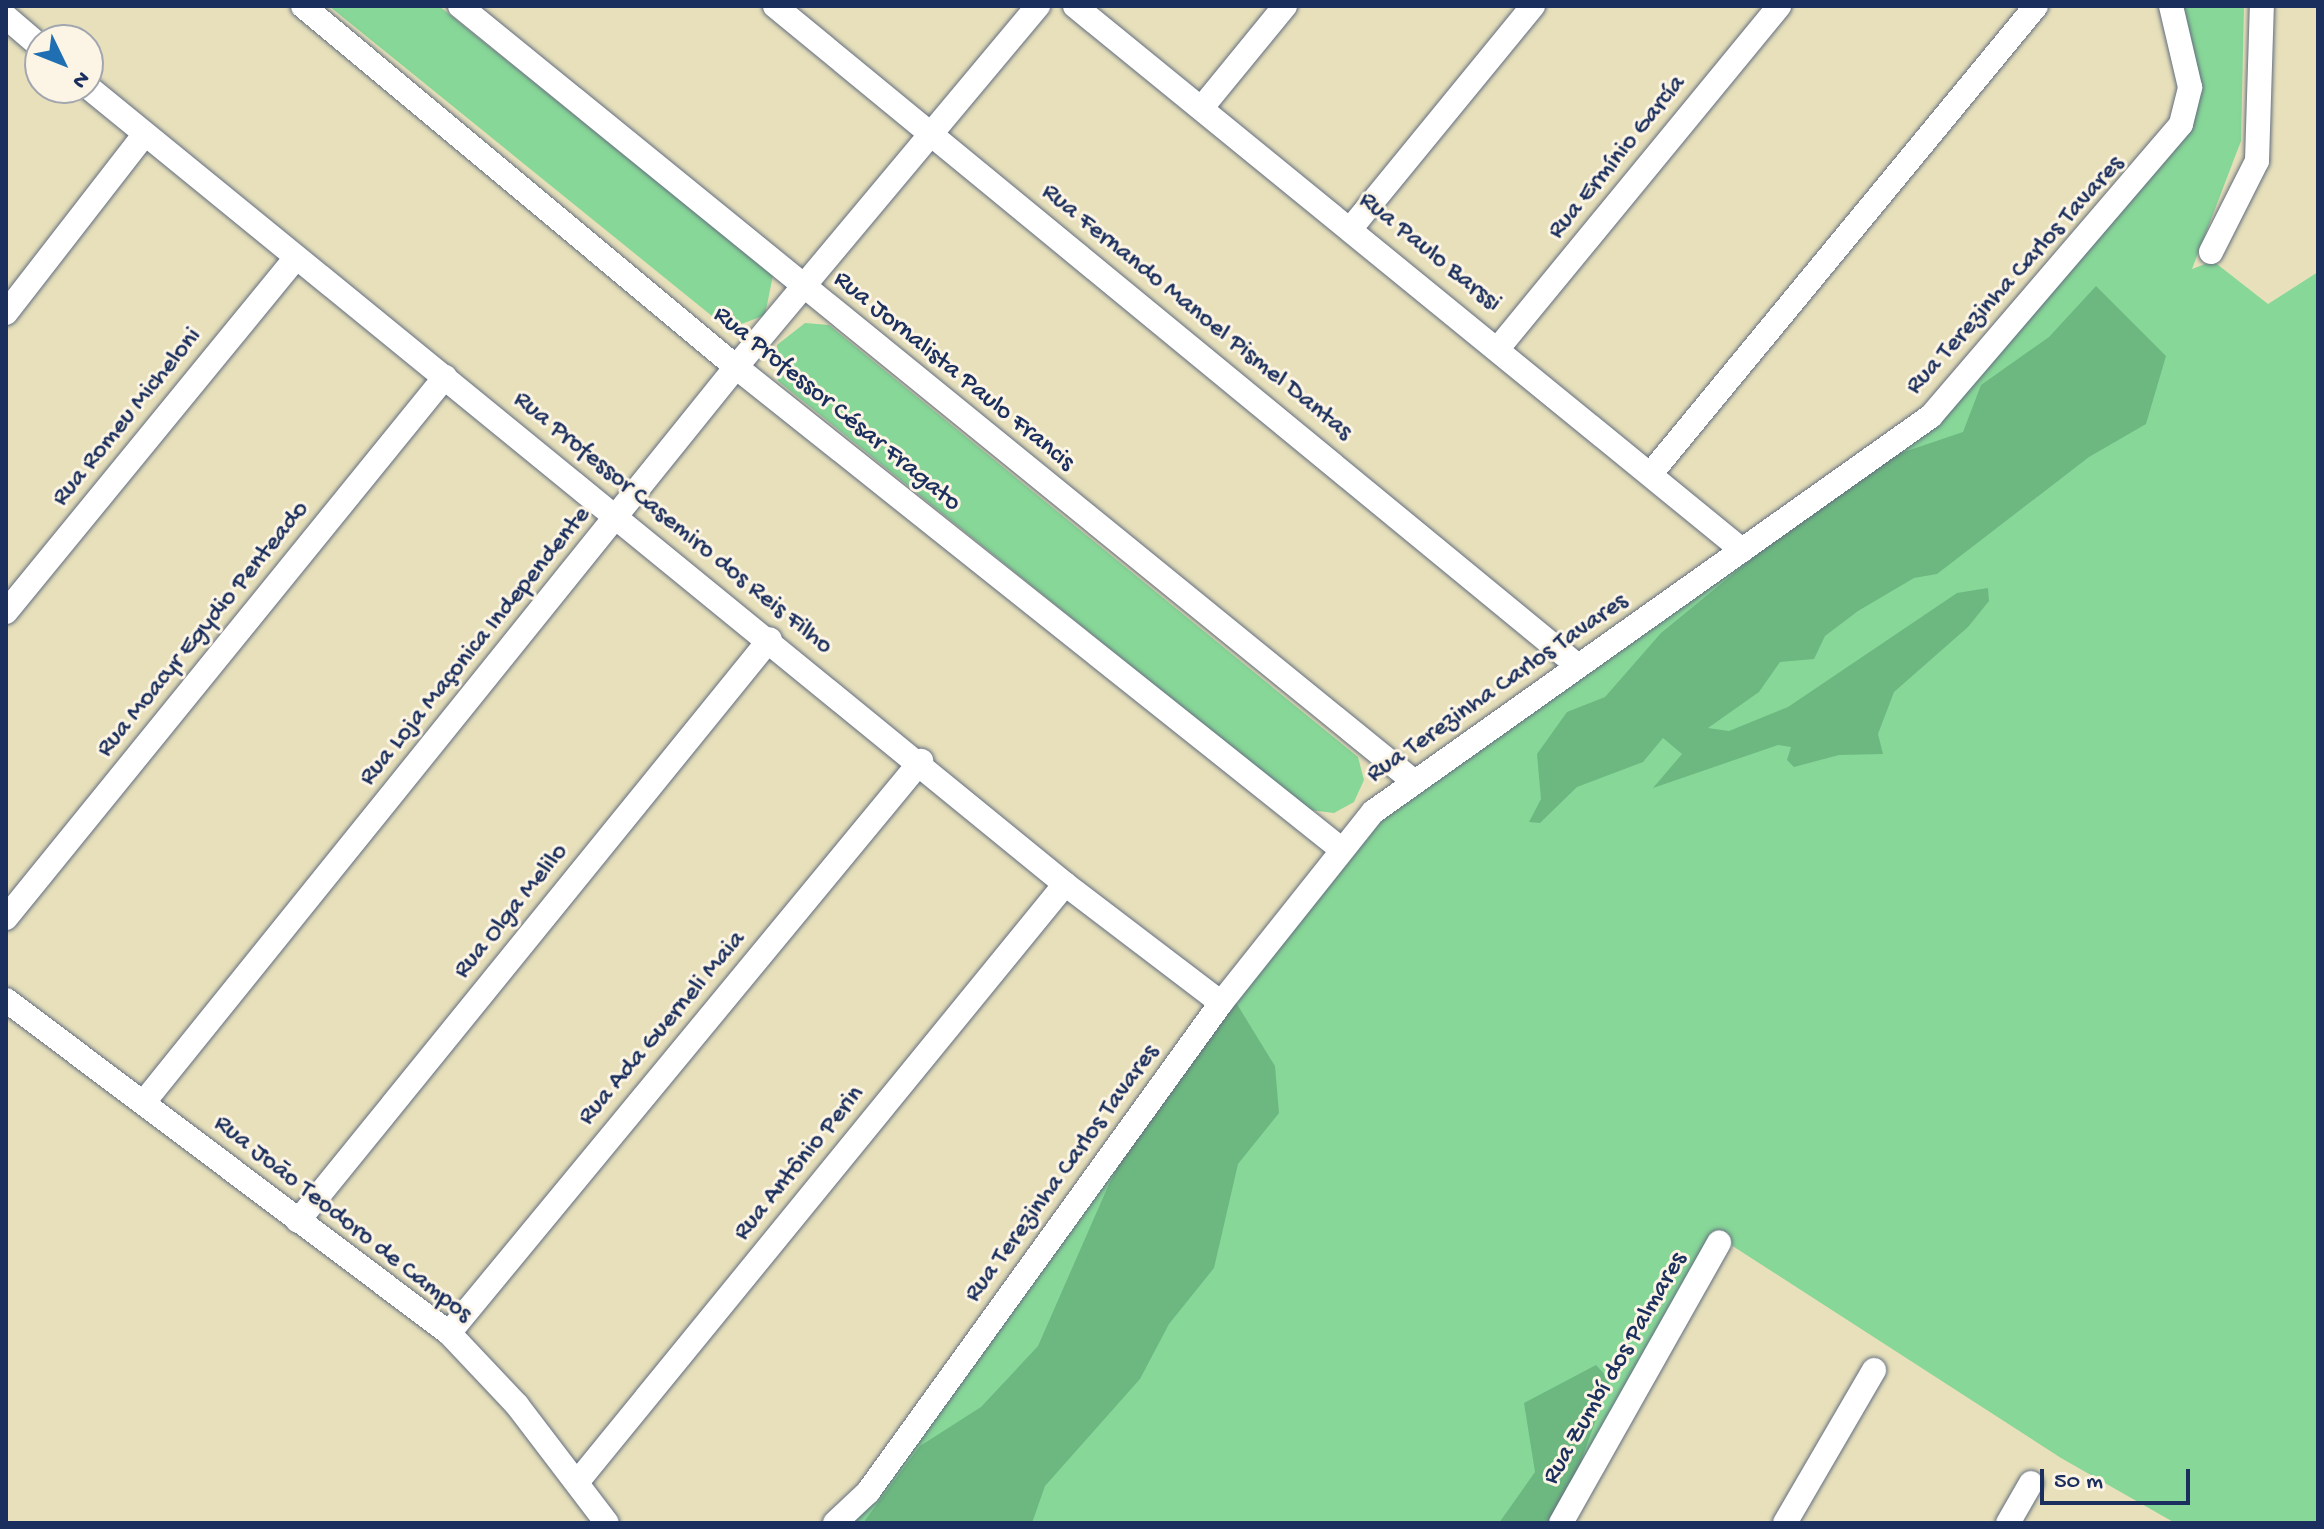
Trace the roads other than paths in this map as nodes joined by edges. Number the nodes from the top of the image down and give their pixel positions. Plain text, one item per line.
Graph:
1 (303, 6) edge
2 (460, 6) edge
3 (1038, 6) edge
4 (1075, 6) edge
5 (1285, 6) edge
6 (1533, 6) edge
7 (1779, 6) edge
8 (2036, 6) edge
9 (2171, 6) edge
10 (2262, 6) edge
11 (784, 9) edge
12 (6, 17) edge
13 (24, 32) edge
14 (104, 101) edge
15 (1204, 105) junction
16 (931, 132) junction
17 (144, 135) junction
18 (1352, 227) junction
19 (2211, 252) dead end
20 (294, 260) junction
21 (804, 287) junction
22 (6, 313) edge
23 (1500, 346) junction
24 (736, 367) junction
25 (445, 377) junction
26 (1653, 471) junction
27 (618, 517) junction
28 (1742, 550) junction
29 (6, 612) edge
30 (770, 639) junction
31 (1578, 666) junction
32 (921, 761) junction
33 (1412, 780) junction
34 (1341, 849) junction
35 (1065, 884) junction
36 (6, 918) edge
37 (6, 1000) edge
38 (1221, 1003) junction
39 (144, 1102) junction
40 (298, 1221) junction
41 (1719, 1243) dead end
42 (449, 1333) junction
43 (1874, 1370) dead end
44 (579, 1480) junction
45 (2031, 1483) dead end
46 (607, 1523) edge
47 (835, 1523) edge
48 (1561, 1523) edge
49 (1785, 1523) edge
50 (2008, 1523) edge

1 - 24 street, Rua Professor César Fragato
2 - 21 street, Rua Jornalista Paulo Francis
3 - 16 street, Rua Loja Maçonica Independente
4 - 15 street, Rua Paulo Barssi
5 - 15 street
6 - 18 street
7 - 23 street, Rua Ermínio García
8 - 26 street
9 - 28 street, Rua Terezinha Carlos Tavares
10 - 19 street
11 - 16 street, Rua Fernando Manoel Pismel Dantas
12 - 13 street
14 - 17 street, Rua Professor Casemiro dos Reis Filho
15 - 18 street, Rua Paulo Barssi
16 - 21 street, Rua Loja Maçonica Independente
16 - 31 street, Rua Fernando Manoel Pismel Dantas
17 - 20 street, Rua Professor Casemiro dos Reis Filho
17 - 22 street
18 - 23 street, Rua Paulo Barssi
20 - 25 street, Rua Professor Casemiro dos Reis Filho
20 - 29 street, Rua Romeu Micheloni
21 - 24 street, Rua Loja Maçonica Independente
21 - 33 street, Rua Jornalista Paulo Francis
23 - 26 street, Rua Paulo Barssi
24 - 27 street, Rua Loja Maçonica Independente
24 - 34 street, Rua Professor César Fragato
25 - 27 street, Rua Professor Casemiro dos Reis Filho
25 - 36 street, Rua Moacyr Egydio Penteado
26 - 28 street, Rua Paulo Barssi
27 - 30 street, Rua Professor Casemiro dos Reis Filho
27 - 39 street, Rua Loja Maçonica Independente
28 - 31 street, Rua Terezinha Carlos Tavares
30 - 32 street, Rua Professor Casemiro dos Reis Filho
30 - 40 street, Rua Olga Melilo
31 - 33 street, Rua Terezinha Carlos Tavares
32 - 35 street, Rua Professor Casemiro dos Reis Filho
32 - 42 street, Rua Ada Guerneli Maia
33 - 34 street, Rua Terezinha Carlos Tavares
34 - 38 street, Rua Terezinha Carlos Tavares
35 - 38 street, Rua Professor Casemiro dos Reis Filho
35 - 44 street, Rua Antônio Perin
37 - 39 street, Rua João Teodoro de Campos
38 - 47 street, Rua Terezinha Carlos Tavares
39 - 40 street, Rua João Teodoro de Campos
40 - 42 street, Rua João Teodoro de Campos
41 - 48 street, Rua Zumbí dos Palmares
42 - 44 street, Rua João Teodoro de Campos
43 - 49 street
44 - 46 street, Rua João Teodoro de Campos
45 - 50 street

